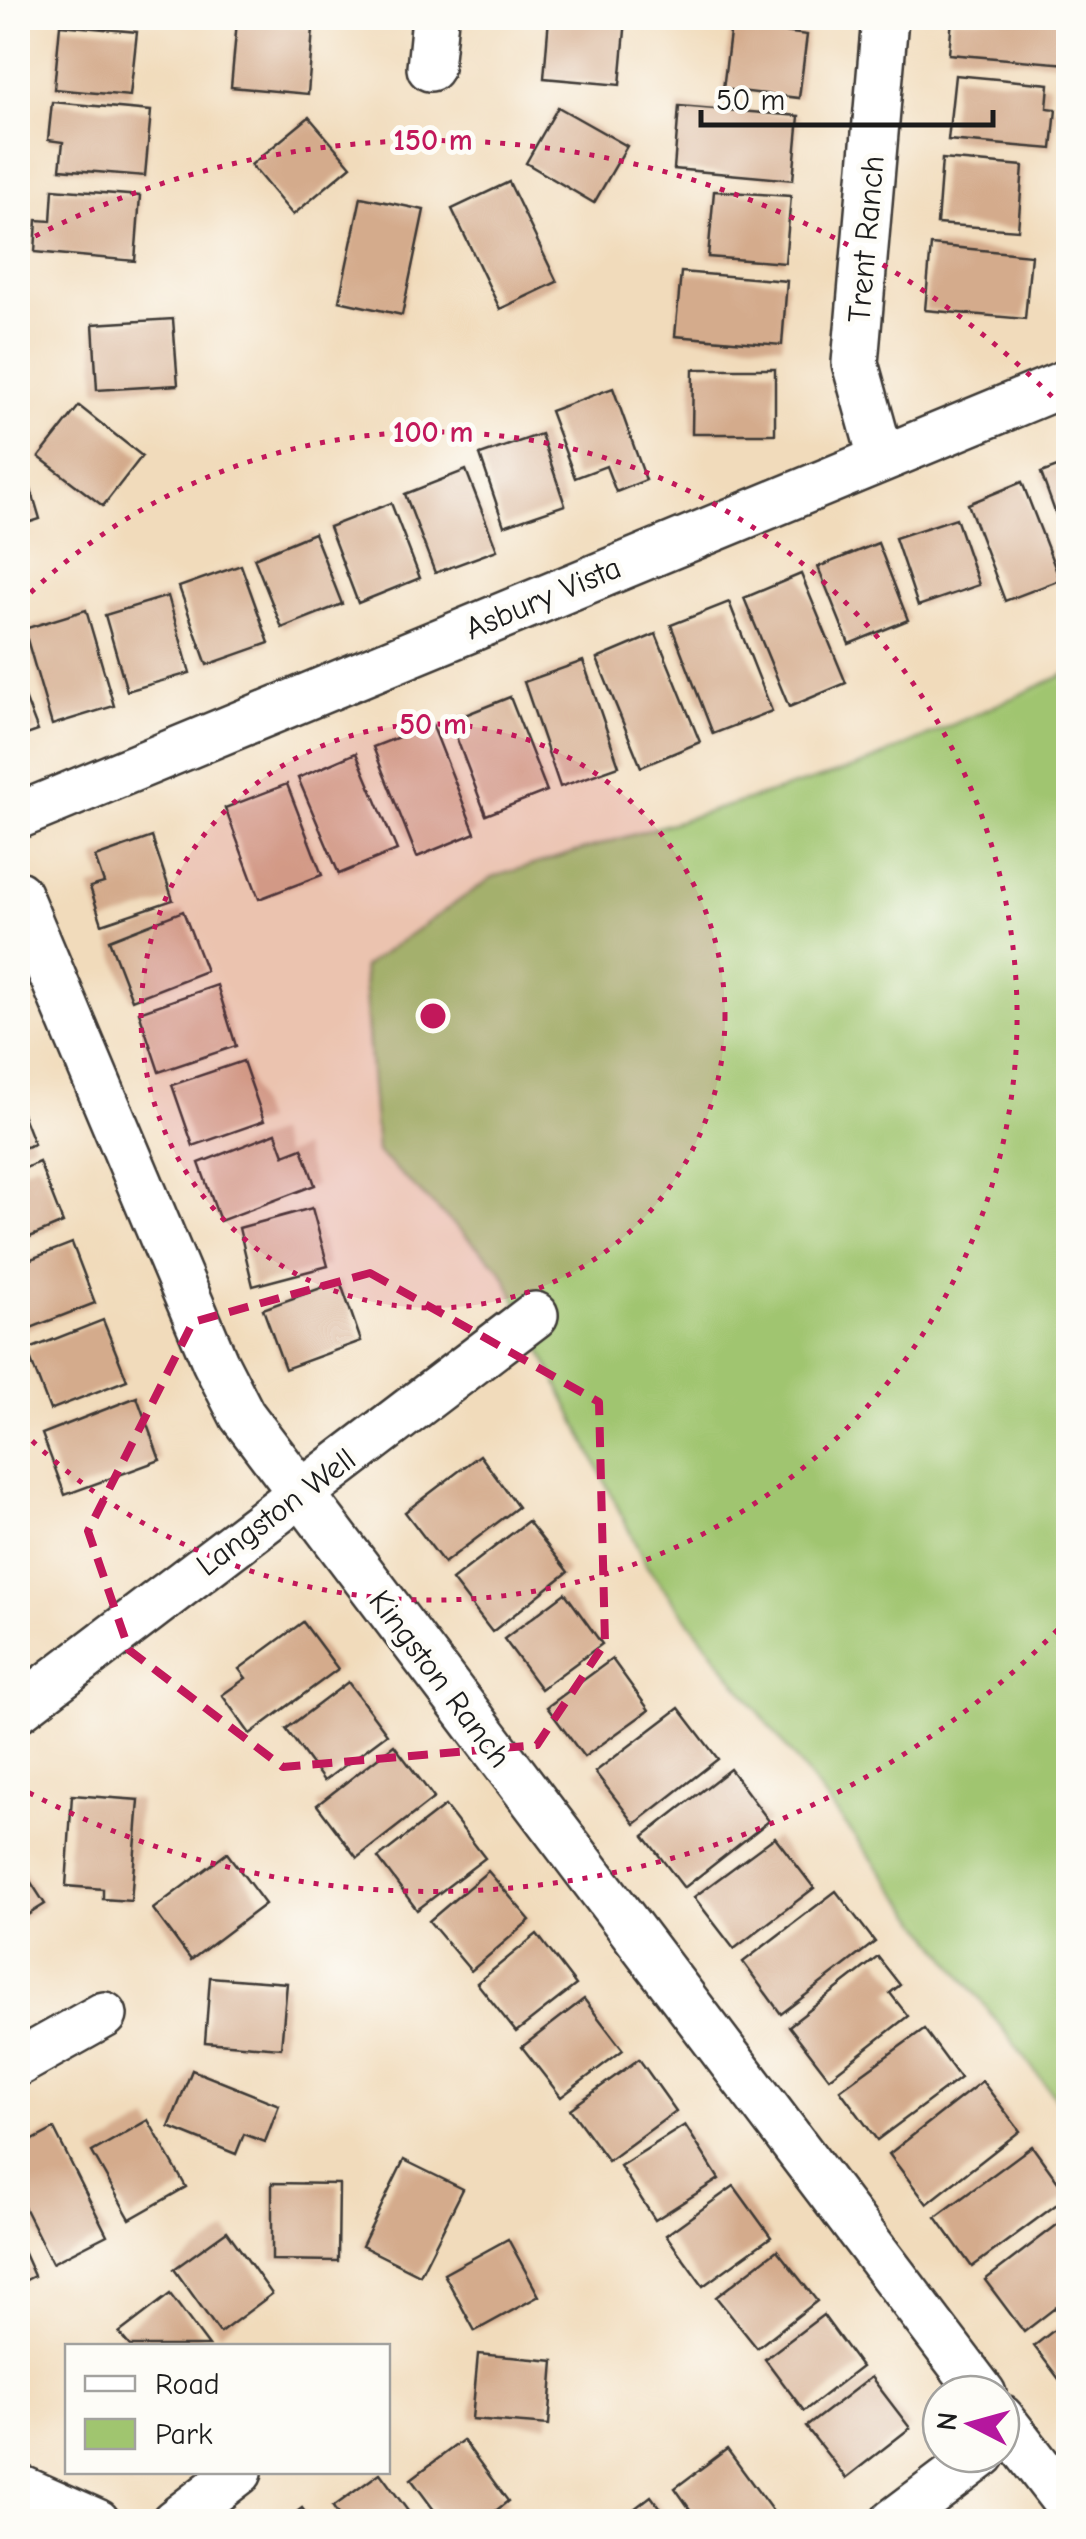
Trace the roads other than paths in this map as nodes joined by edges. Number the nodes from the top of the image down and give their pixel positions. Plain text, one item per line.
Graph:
1 (435, 18) edge
2 (885, 18) edge
3 (430, 68) dead end
4 (1068, 382) edge
5 (881, 458) junction
6 (18, 816) edge
7 (18, 894) edge
8 (535, 1315) dead end
9 (299, 1494) junction
10 (18, 1710) edge
11 (104, 2015) dead end
12 (18, 2063) edge
13 (968, 2374) edge
14 (1021, 2458) edge
15 (236, 2474) edge
16 (952, 2474) edge
17 (18, 2487) edge
18 (1068, 2505) edge
19 (97, 2522) edge
20 (174, 2522) edge
21 (893, 2522) edge

1 - 3 street
2 - 5 street, Trent Ranch
4 - 5 street, Asbury Vista
5 - 6 street, Asbury Vista
7 - 9 street, Kingston Ranch
8 - 9 street, Langston Well
9 - 10 street, Langston Well
9 - 13 street, Kingston Ranch
11 - 12 street
14 - 18 street
15 - 20 street
16 - 21 street
17 - 19 street

